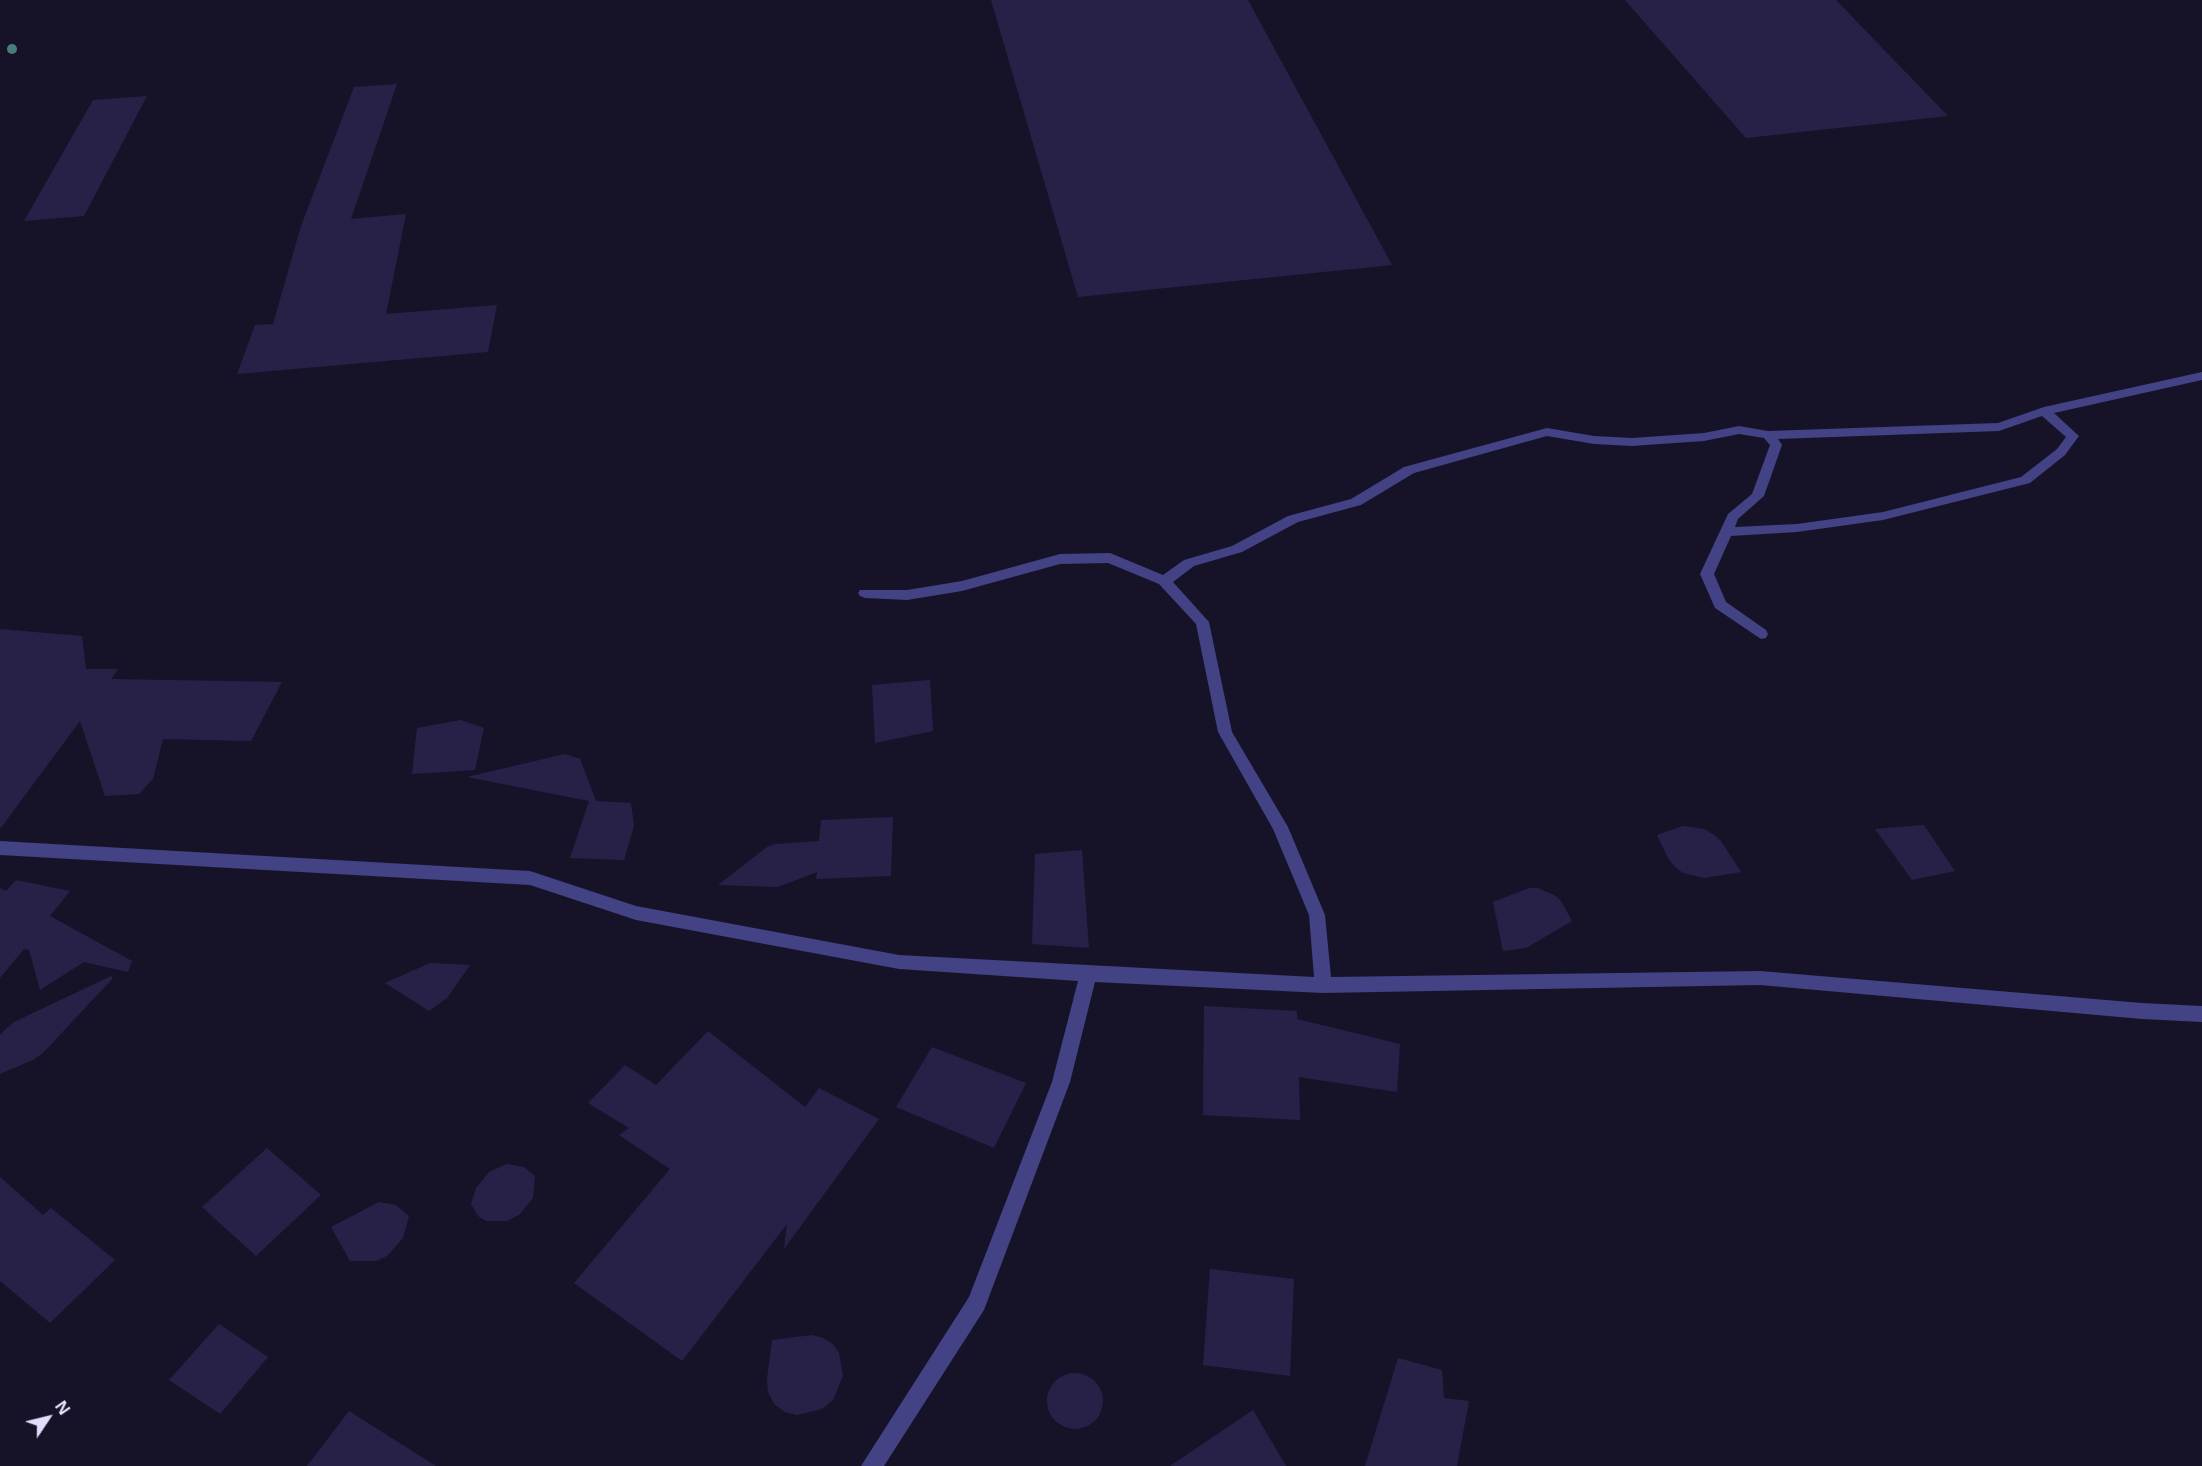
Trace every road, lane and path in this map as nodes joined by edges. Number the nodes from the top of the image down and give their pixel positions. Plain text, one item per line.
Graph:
1 (2202, 376) edge
2 (2044, 411) junction
3 (1768, 435) junction
4 (1726, 532) junction
5 (1164, 581) junction
6 (865, 593) dead end
7 (1761, 634) dead end
8 (0, 848) edge
9 (1088, 975) junction
10 (1323, 985) junction
11 (2202, 1014) edge
12 (872, 1466) edge

1 - 2 street
2 - 3 street
2 - 4 street
3 - 4 street
3 - 5 street
4 - 7 street
5 - 6 street
5 - 10 street
8 - 9 street
9 - 10 street
9 - 12 street
10 - 11 street

